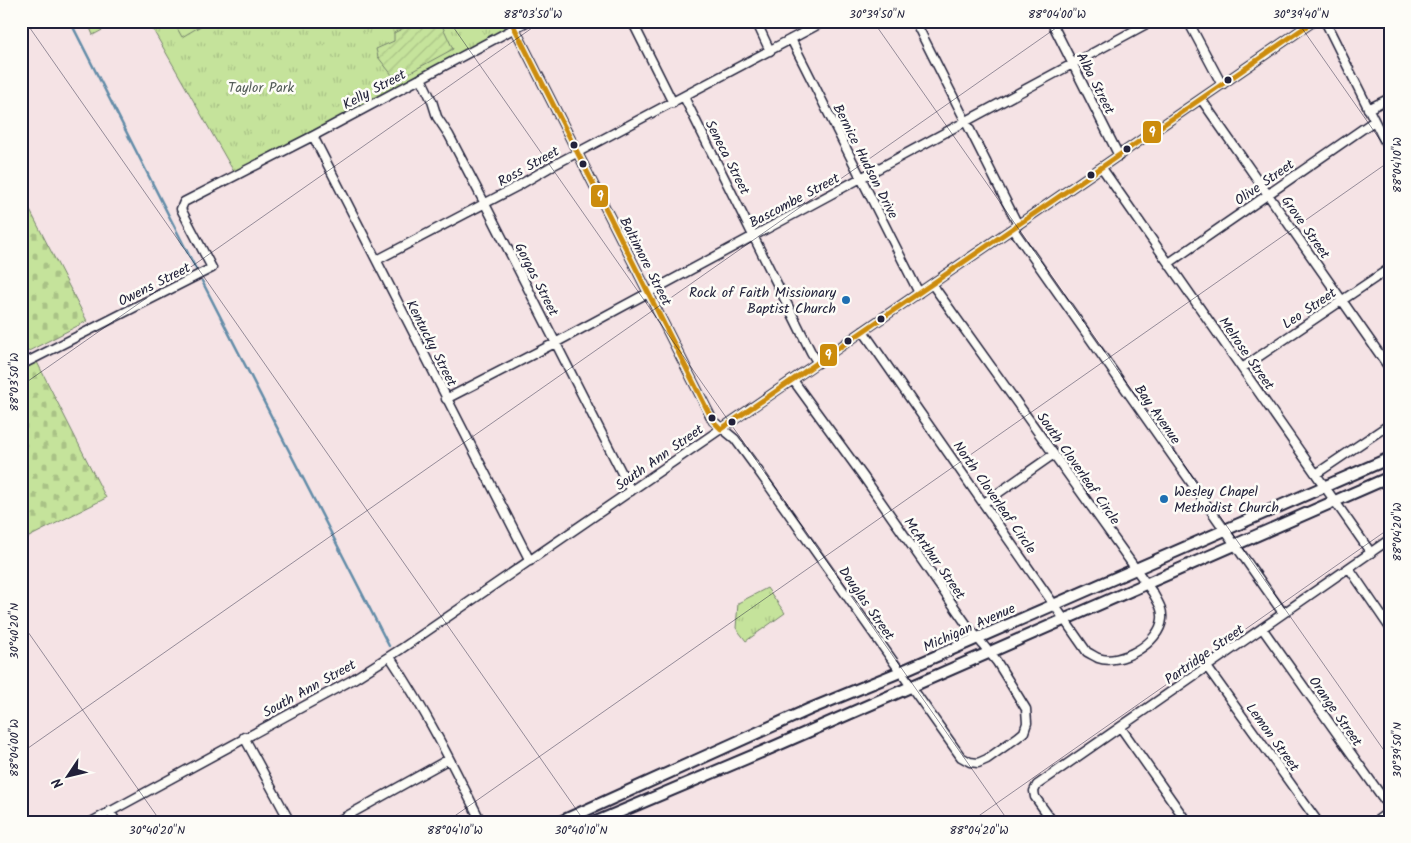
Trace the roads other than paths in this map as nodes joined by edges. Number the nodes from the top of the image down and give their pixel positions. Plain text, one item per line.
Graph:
1 (528, 21) edge
2 (632, 21) edge
3 (756, 21) edge
4 (825, 21) edge
5 (915, 21) edge
6 (1051, 21) edge
7 (1152, 21) edge
8 (1188, 21) edge
9 (1314, 21) edge
10 (1325, 21) edge
11 (513, 25) edge
12 (791, 39) junction
13 (770, 51) junction
14 (1073, 64) junction
15 (421, 78) junction
16 (1222, 85) junction
17 (684, 97) junction
18 (1390, 98) edge
19 (1201, 99) junction
20 (673, 103) junction
21 (1368, 109) junction
22 (966, 121) junction
23 (1374, 121) junction
24 (313, 136) junction
25 (1390, 152) edge
26 (577, 153) junction
27 (1119, 156) junction
28 (1102, 168) junction
29 (232, 178) joint
30 (861, 178) junction
31 (1268, 195) junction
32 (485, 204) junction
33 (1016, 227) junction
34 (753, 235) junction
35 (376, 260) junction
36 (1168, 263) junction
37 (1390, 268) edge
38 (932, 284) junction
39 (648, 293) junction
40 (919, 293) junction
41 (1342, 301) junction
42 (863, 332) junction
43 (556, 343) junction
44 (818, 363) junction
45 (21, 364) edge
46 (1242, 368) junction
47 (1390, 369) edge
48 (793, 380) junction
49 (446, 399) junction
50 (1390, 424) edge
51 (721, 429) junction
52 (1054, 454) junction
53 (1390, 458) edge
54 (1316, 474) junction
55 (1390, 477) edge
56 (1324, 486) junction
57 (632, 491) junction
58 (1334, 501) junction
59 (984, 503) junction
60 (1224, 530) junction
61 (1390, 539) edge
62 (1234, 545) junction
63 (1371, 553) junction
64 (530, 561) junction
65 (1349, 568) junction
66 (1135, 569) junction
67 (1146, 584) junction
68 (1054, 604) junction
69 (1283, 614) junction
70 (1065, 619) junction
71 (1262, 628) junction
72 (1390, 628) edge
73 (977, 638) junction
74 (988, 652) junction
75 (390, 656) junction
76 (1118, 657) joint
77 (1207, 667) junction
78 (900, 672) junction
79 (910, 686) junction
80 (1121, 728) junction
81 (244, 737) junction
82 (1002, 748) joint
83 (449, 758) junction
84 (1390, 810) edge
85 (110, 811) junction
86 (339, 821) edge
87 (91, 822) edge
88 (116, 822) edge
89 (290, 822) edge
90 (481, 822) edge
91 (560, 822) edge
92 (596, 822) edge
93 (1053, 822) edge
94 (1187, 822) edge
95 (1318, 822) edge
96 (1375, 822) edge

1 - 11 street, Kelly Street
2 - 20 street
3 - 13 street
4 - 12 street
5 - 22 street, Bay Avenue
6 - 14 street, Alba Street
7 - 14 street, Bascombe Street
8 - 16 street
9 - 16 street, South Ann Street
10 - 21 street
11 - 15 street, Kelly Street
11 - 26 street, Baltimore Street
12 - 13 street, Ross Street
12 - 30 street, Bernice Hudson Drive
13 - 17 street, Ross Street
14 - 22 street, Bascombe Street
14 - 27 street, Alba Street
15 - 24 street, Kelly Street
15 - 32 street, Gorgas Street
16 - 19 street, South Ann Street
17 - 20 street, Ross Street
17 - 34 street, Seneca Street
18 - 21 street
19 - 27 street, South Ann Street
19 - 31 street, Grove Street
20 - 26 street, Ross Street
21 - 23 street
22 - 30 street, Bascombe Street
22 - 33 street, Bay Avenue
23 - 25 street
23 - 31 street, Olive Street
24 - 29 street, Kelly Street
24 - 35 street, Kentucky Street
26 - 32 street, Ross Street
26 - 39 street, Baltimore Street
27 - 28 street, South Ann Street
28 - 33 street, South Ann Street
28 - 36 street, Melrose Street
29 - 45 street, Owens Street
30 - 34 street, Bascombe Street
30 - 40 street, Bernice Hudson Drive
31 - 36 street, Olive Street
31 - 41 street, Grove Street
32 - 35 street, Ross Street
32 - 43 street, Gorgas Street
33 - 38 street, South Ann Street
33 - 60 street, Bay Avenue
34 - 39 street, Bascombe Street
34 - 44 street, Seneca Street
35 - 49 street, Kentucky Street
36 - 46 street, Melrose Street
37 - 41 street, Leo Street
38 - 40 street, South Ann Street
38 - 52 street, South Cloverleaf Circle
39 - 43 street, Bascombe Street
39 - 51 street, Baltimore Street
40 - 42 street, South Ann Street
41 - 46 street, Leo Street
41 - 47 street, Grove Street
42 - 44 street, South Ann Street
42 - 59 street, North Cloverleaf Circle
43 - 49 street, Bascombe Street
43 - 57 street, Gorgas Street
44 - 48 street, South Ann Street
46 - 54 street, Melrose Street
48 - 51 street, South Ann Street
48 - 73 street, McArthur Street
49 - 64 street, Kentucky Street
50 - 54 street
51 - 57 street, South Ann Street
51 - 78 street, Douglas Street
52 - 59 street
52 - 66 street, South Cloverleaf Circle
53 - 56 main road, Michigan Avenue
54 - 56 street, Melrose Street
55 - 58 main road
56 - 58 street, Melrose Street
56 - 60 main road, Michigan Avenue
57 - 64 street, South Ann Street
58 - 62 main road
58 - 63 street, Melrose Street
59 - 68 street, North Cloverleaf Circle
60 - 62 street, Bay Avenue
60 - 66 main road, Michigan Avenue
61 - 63 street, Partridge Street
62 - 67 main road
62 - 69 street, Bay Avenue
63 - 65 street, Partridge Street
64 - 75 street, South Ann Street
65 - 69 street, Partridge Street
65 - 72 street
66 - 67 street, South Cloverleaf Circle
66 - 68 main road, Michigan Avenue
67 - 70 main road
67 - 76 street, South Cloverleaf Circle
68 - 70 street, North Cloverleaf Circle
68 - 73 main road, Michigan Avenue
69 - 71 street, Partridge Street
70 - 74 main road
70 - 76 street, North Cloverleaf Circle
71 - 77 street, Partridge Street
71 - 84 street, Orange Street
73 - 74 street, McArthur Street
73 - 78 main road, Michigan Avenue
74 - 79 main road
74 - 82 street, McArthur Street
75 - 81 street, South Ann Street
75 - 83 street
77 - 80 street, Partridge Street
77 - 95 street, Lemon Street
78 - 79 street, Douglas Street
78 - 91 main road, Michigan Avenue
79 - 82 street, Douglas Street
79 - 92 main road
80 - 93 street, Partridge Street
80 - 94 street
81 - 85 street, South Ann Street
81 - 89 street
83 - 86 street
83 - 90 street
84 - 96 street
85 - 87 street, South Ann Street
85 - 88 street

